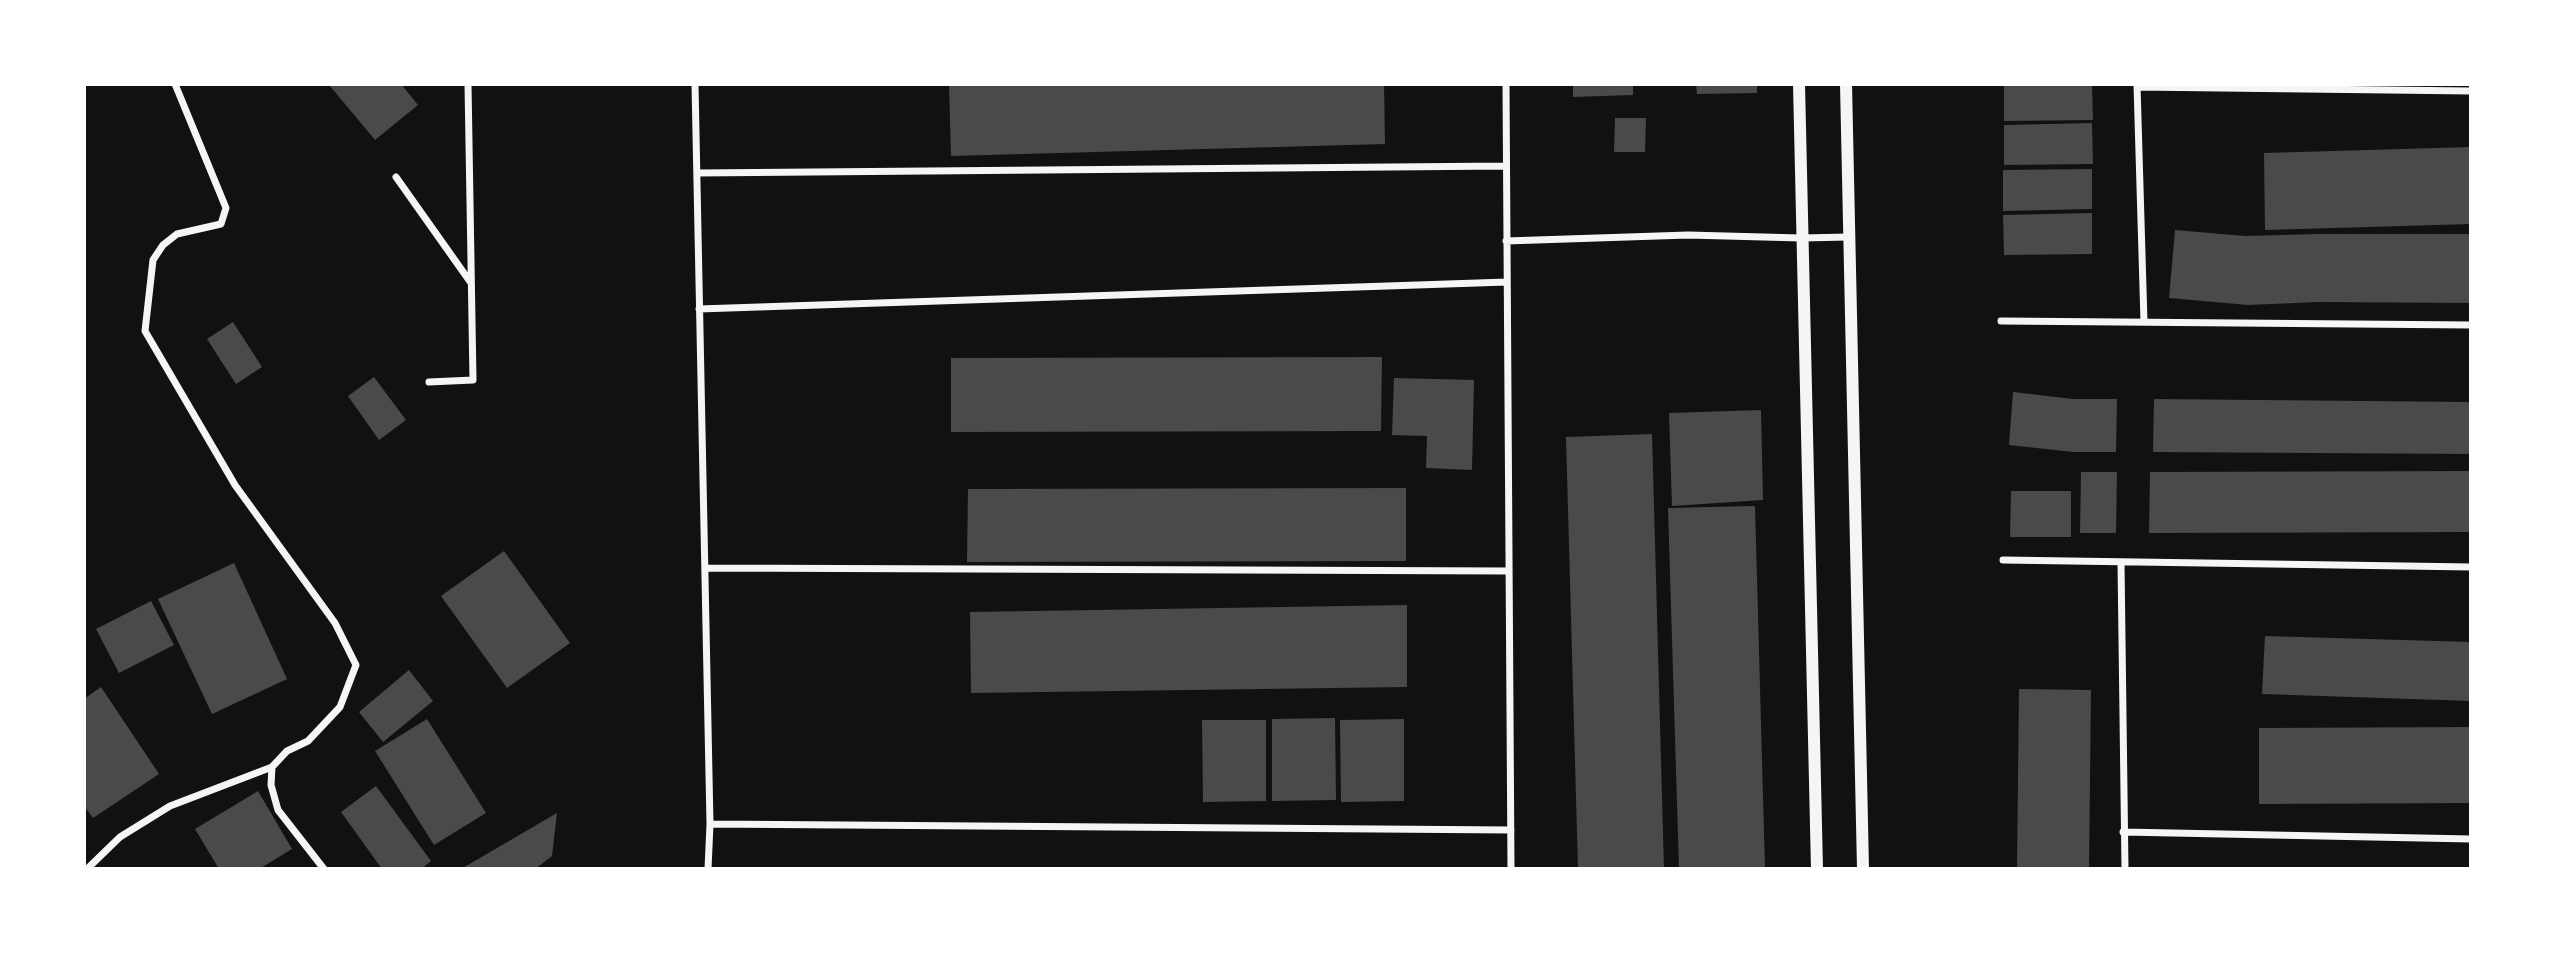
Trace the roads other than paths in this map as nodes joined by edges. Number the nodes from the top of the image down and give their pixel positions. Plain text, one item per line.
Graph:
1 (175, 84) edge
2 (468, 84) edge
3 (695, 84) edge
4 (1506, 84) edge
5 (1799, 84) edge
6 (1846, 84) edge
7 (2137, 85) edge
8 (2471, 91) edge
9 (1506, 166) junction
10 (697, 173) junction
11 (396, 177) dead end
12 (1849, 237) junction
13 (1801, 239) junction
14 (1506, 241) junction
15 (1507, 282) junction
16 (471, 284) junction
17 (699, 309) junction
18 (2001, 321) dead end
19 (2144, 322) junction
20 (2471, 325) edge
21 (429, 382) dead end
22 (2003, 560) dead end
23 (2121, 562) junction
24 (2471, 567) edge
25 (705, 568) junction
26 (1509, 571) junction
27 (272, 767) junction
28 (710, 824) junction
29 (1511, 830) junction
30 (2123, 832) junction
31 (2471, 839) edge
32 (87, 869) edge
33 (324, 869) edge
34 (708, 869) edge
35 (1511, 869) edge
36 (1817, 869) edge
37 (1863, 869) edge
38 (2125, 869) edge

1 - 27 street
2 - 16 street
3 - 10 street
4 - 9 street
5 - 13 street
6 - 12 street
7 - 8 street
7 - 19 street
9 - 10 street
9 - 14 street
10 - 17 street
11 - 16 street
12 - 13 street
12 - 37 street
13 - 14 street
13 - 36 street
14 - 15 street
15 - 17 street
15 - 26 street
16 - 21 street
17 - 25 street
18 - 19 street
19 - 20 street
22 - 23 street
23 - 24 street
23 - 30 street
25 - 26 street
25 - 28 street
26 - 29 street
27 - 32 street
27 - 33 street
28 - 29 street
28 - 34 street
29 - 35 street
30 - 31 street
30 - 38 street

